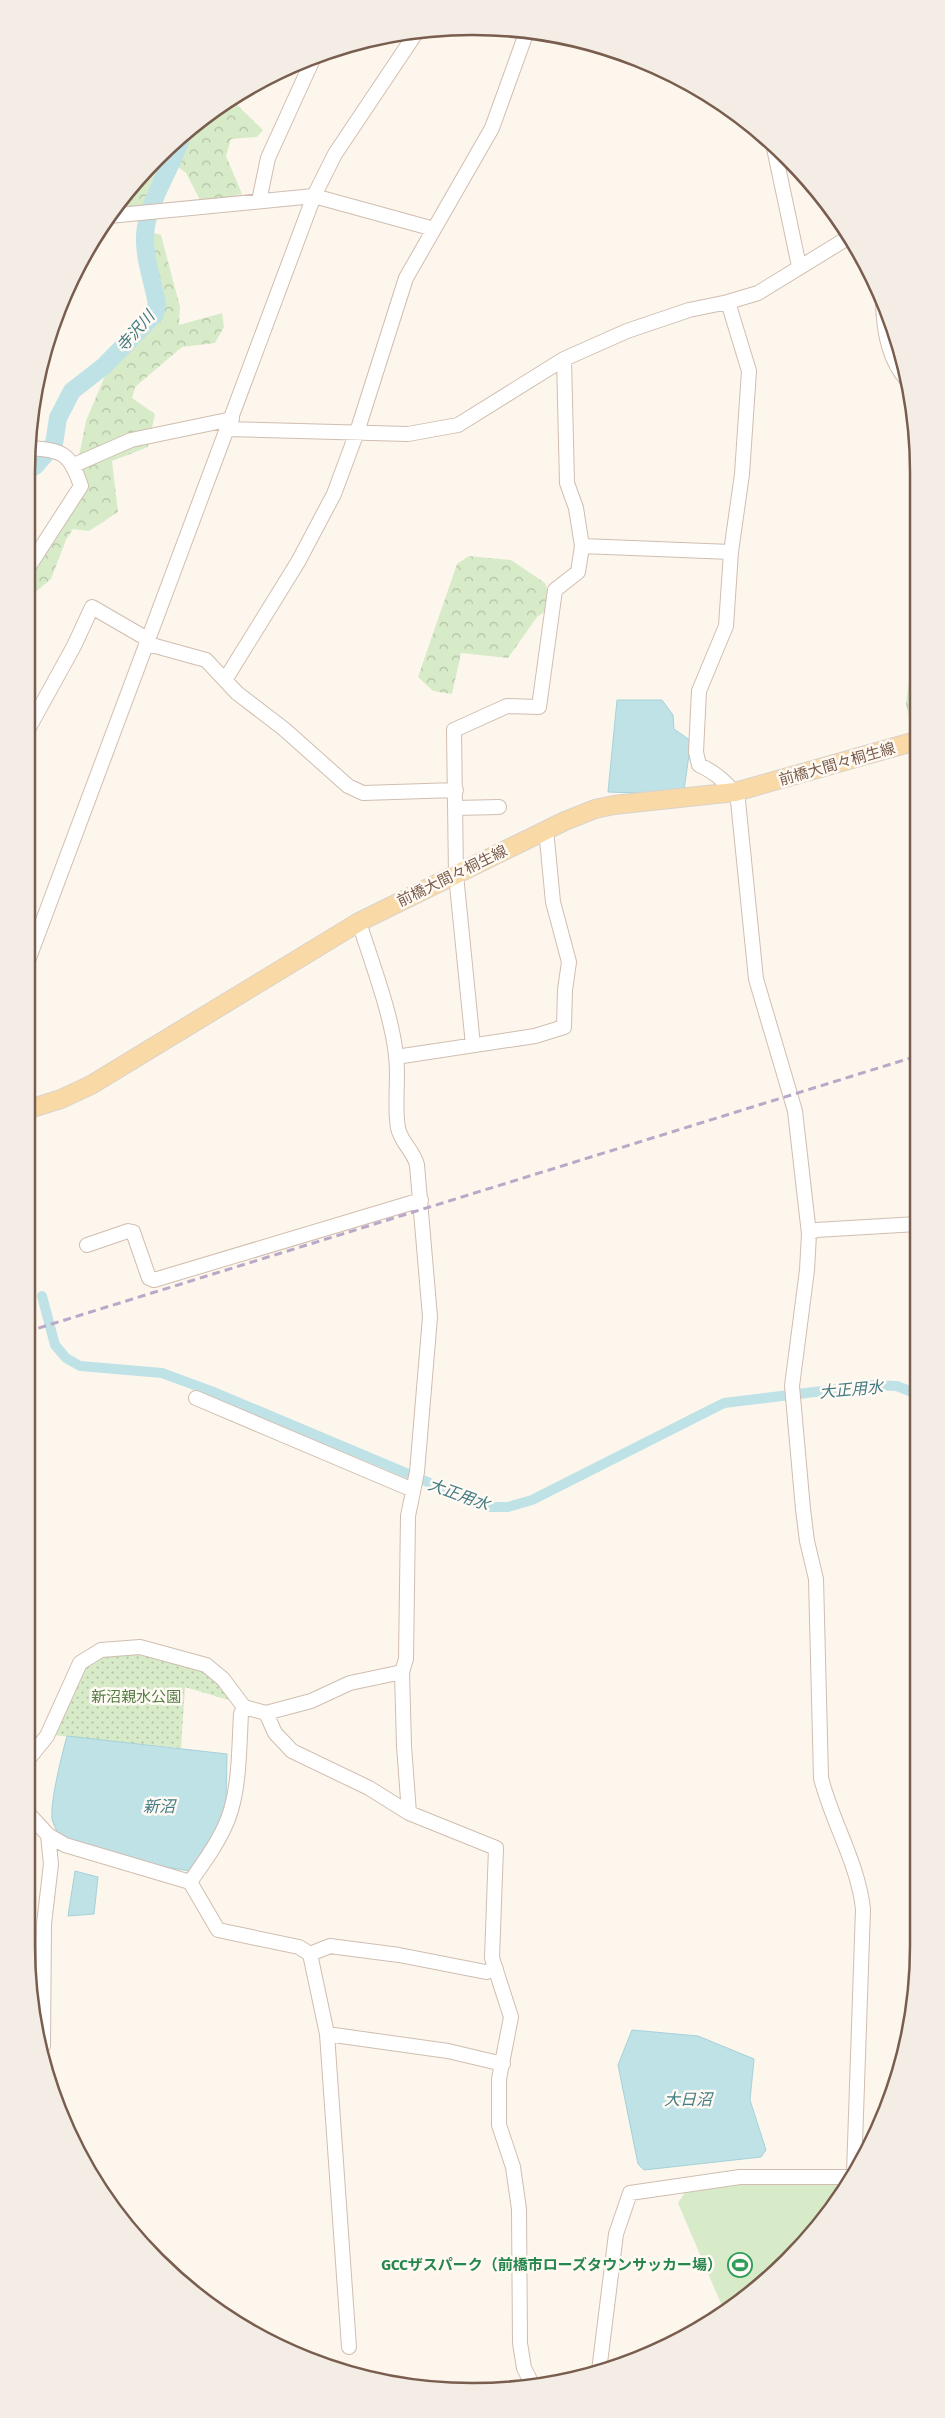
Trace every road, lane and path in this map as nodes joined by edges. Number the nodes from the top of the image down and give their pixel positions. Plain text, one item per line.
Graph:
1 (523, 38) edge
2 (412, 39) edge
3 (309, 66) edge
4 (776, 158) edge
5 (314, 196) junction
6 (259, 202) junction
7 (119, 215) edge
8 (434, 229) junction
9 (843, 241) edge
10 (799, 266) junction
11 (728, 302) junction
12 (883, 321) edge
13 (564, 359) junction
14 (898, 370) edge
15 (230, 424) junction
16 (358, 432) junction
17 (36, 449) edge
18 (74, 465) junction
19 (582, 546) junction
20 (731, 552) junction
21 (35, 557) edge
22 (149, 642) junction
23 (225, 680) junction
24 (35, 717) edge
25 (910, 744) edge
26 (456, 790) junction
27 (735, 792) junction
28 (499, 807) dead end
29 (456, 808) junction
30 (546, 829) junction
31 (456, 875) junction
32 (359, 922) junction
33 (35, 942) edge
34 (474, 1045) junction
35 (396, 1057) junction
36 (35, 1107) edge
37 (421, 1200) junction
38 (910, 1224) edge
39 (809, 1234) junction
40 (87, 1245) dead end
41 (196, 1398) dead end
42 (413, 1488) junction
43 (402, 1672) junction
44 (244, 1707) junction
45 (266, 1714) junction
46 (35, 1751) edge
47 (409, 1813) junction
48 (35, 1821) edge
49 (48, 1835) junction
50 (190, 1882) junction
51 (310, 1954) junction
52 (496, 1969) junction
53 (43, 2031) edge
54 (327, 2034) junction
55 (503, 2064) junction
56 (855, 2158) edge
57 (843, 2178) edge
58 (349, 2347) dead end
59 (601, 2364) edge
60 (530, 2379) edge

1 - 8 street
2 - 5 street
3 - 6 street
4 - 10 street
5 - 6 street
5 - 8 street
5 - 15 street
6 - 7 street
8 - 16 street
9 - 10 street
10 - 11 street
11 - 13 street
11 - 20 street
12 - 14 street
13 - 16 street
13 - 19 street
15 - 16 street
15 - 18 street
15 - 22 street
16 - 23 street
17 - 18 street
18 - 21 street
19 - 20 street
19 - 26 street
20 - 27 street
22 - 23 street
22 - 24 street
22 - 33 street
23 - 26 street
25 - 27 main road, 前橋大間々桐生線
26 - 29 street
27 - 30 main road, 前橋大間々桐生線
27 - 39 street
28 - 29 street
29 - 31 street
30 - 31 main road, 前橋大間々桐生線
30 - 34 street
31 - 32 main road, 前橋大間々桐生線
31 - 34 street
32 - 35 street
32 - 36 main road, 前橋大間々桐生線
34 - 35 street
35 - 37 street
37 - 40 street
37 - 42 street
38 - 39 street
39 - 56 street
41 - 42 street
42 - 43 street
43 - 45 street
43 - 47 street
44 - 45 street
44 - 46 street
44 - 50 street
45 - 47 street
47 - 52 street
48 - 49 street
49 - 50 street
49 - 53 street
50 - 51 street
51 - 52 street
51 - 54 street
52 - 55 street
54 - 55 street
54 - 58 street
55 - 60 street
57 - 59 street

